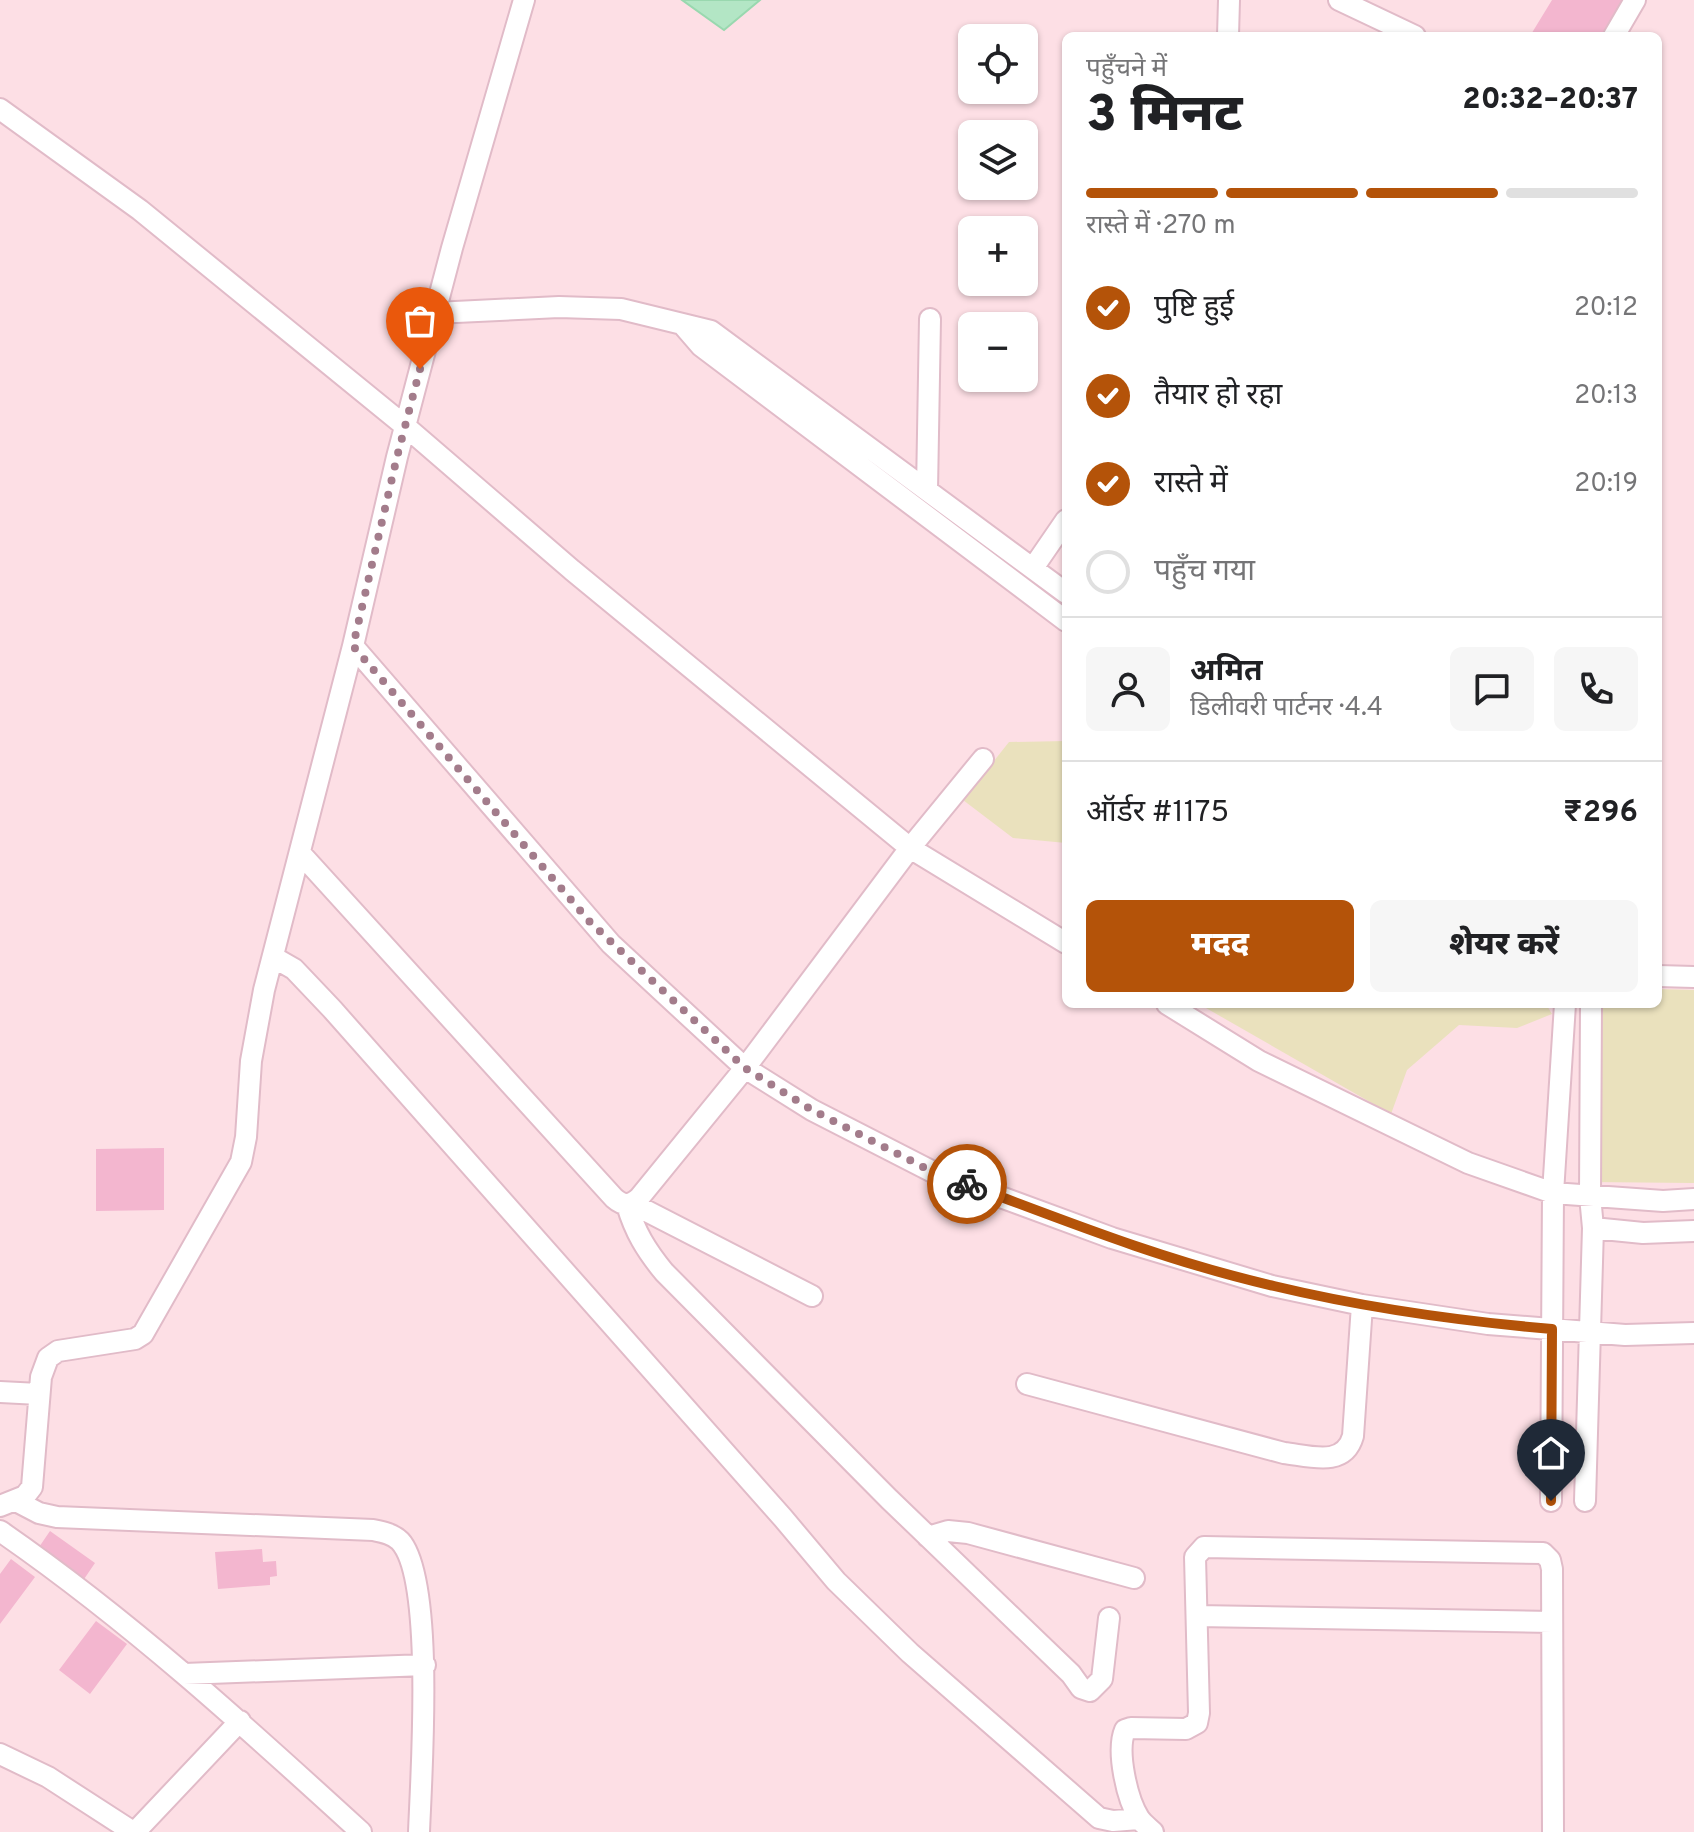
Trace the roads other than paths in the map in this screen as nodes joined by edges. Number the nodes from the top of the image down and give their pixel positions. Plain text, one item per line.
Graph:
1 (524, 0) edge
2 (1229, 0) edge
3 (1339, 0) edge
4 (1635, 0) edge
5 (1375, 27) edge
6 (1228, 32) edge
7 (1397, 32) edge
8 (1616, 32) edge
9 (0, 109) edge
10 (435, 313) junction
11 (930, 319) dead end
12 (682, 324) junction
13 (405, 426) junction
14 (927, 490) junction
15 (1062, 526) edge
16 (1033, 568) junction
17 (1062, 590) edge
18 (1062, 618) edge
19 (353, 646) junction
20 (983, 759) dead end
21 (910, 848) junction
22 (301, 854) junction
23 (1062, 941) edge
24 (273, 957) junction
25 (1662, 976) edge
26 (1694, 977) edge
27 (1173, 1008) edge
28 (1565, 1008) edge
29 (1591, 1008) edge
30 (745, 1068) junction
31 (1553, 1193) junction
32 (1590, 1196) junction
33 (1694, 1199) edge
34 (630, 1204) junction
35 (1593, 1228) junction
36 (1694, 1231) edge
37 (812, 1296) dead end
38 (1362, 1305) junction
39 (1552, 1329) junction
40 (1588, 1332) junction
41 (1694, 1333) edge
42 (1027, 1384) dead end
43 (0, 1392) edge
44 (39, 1394) junction
45 (1551, 1501) dead end
46 (1585, 1501) dead end
47 (8, 1504) edge
48 (0, 1531) edge
49 (928, 1537) junction
50 (1134, 1578) dead end
51 (1197, 1616) junction
52 (1109, 1618) dead end
53 (1552, 1622) junction
54 (425, 1665) junction
55 (184, 1674) junction
56 (240, 1721) junction
57 (0, 1754) edge
58 (1146, 1826) edge
59 (134, 1832) edge
60 (361, 1832) edge
61 (419, 1832) edge
62 (1553, 1832) edge

1 - 10 street
2 - 6 street
3 - 5 street
4 - 8 street
5 - 7 street
9 - 13 street
10 - 12 street
10 - 13 street
11 - 14 street
12 - 14 street
12 - 18 street
13 - 19 street
13 - 21 street
14 - 16 street
15 - 16 street
16 - 17 street
19 - 22 street
19 - 30 street
20 - 21 street
21 - 23 street
21 - 30 street
22 - 24 street
22 - 34 street
24 - 44 street
24 - 58 street
25 - 26 street
27 - 31 street
28 - 31 street
29 - 32 street
30 - 34 street
30 - 38 street
31 - 32 street
31 - 39 street
32 - 33 street
32 - 35 street
34 - 37 street
34 - 49 street
35 - 36 street
35 - 40 street
38 - 39 street
38 - 42 street
39 - 40 street
39 - 45 street
40 - 41 street
40 - 46 street
43 - 44 street
44 - 47 street
47 - 54 street
48 - 55 street
49 - 50 street
49 - 52 street
51 - 53 street
51 - 53 street
51 - 58 street
53 - 62 street
54 - 55 street
54 - 61 street
55 - 56 street
56 - 59 street
56 - 60 street
57 - 59 street

